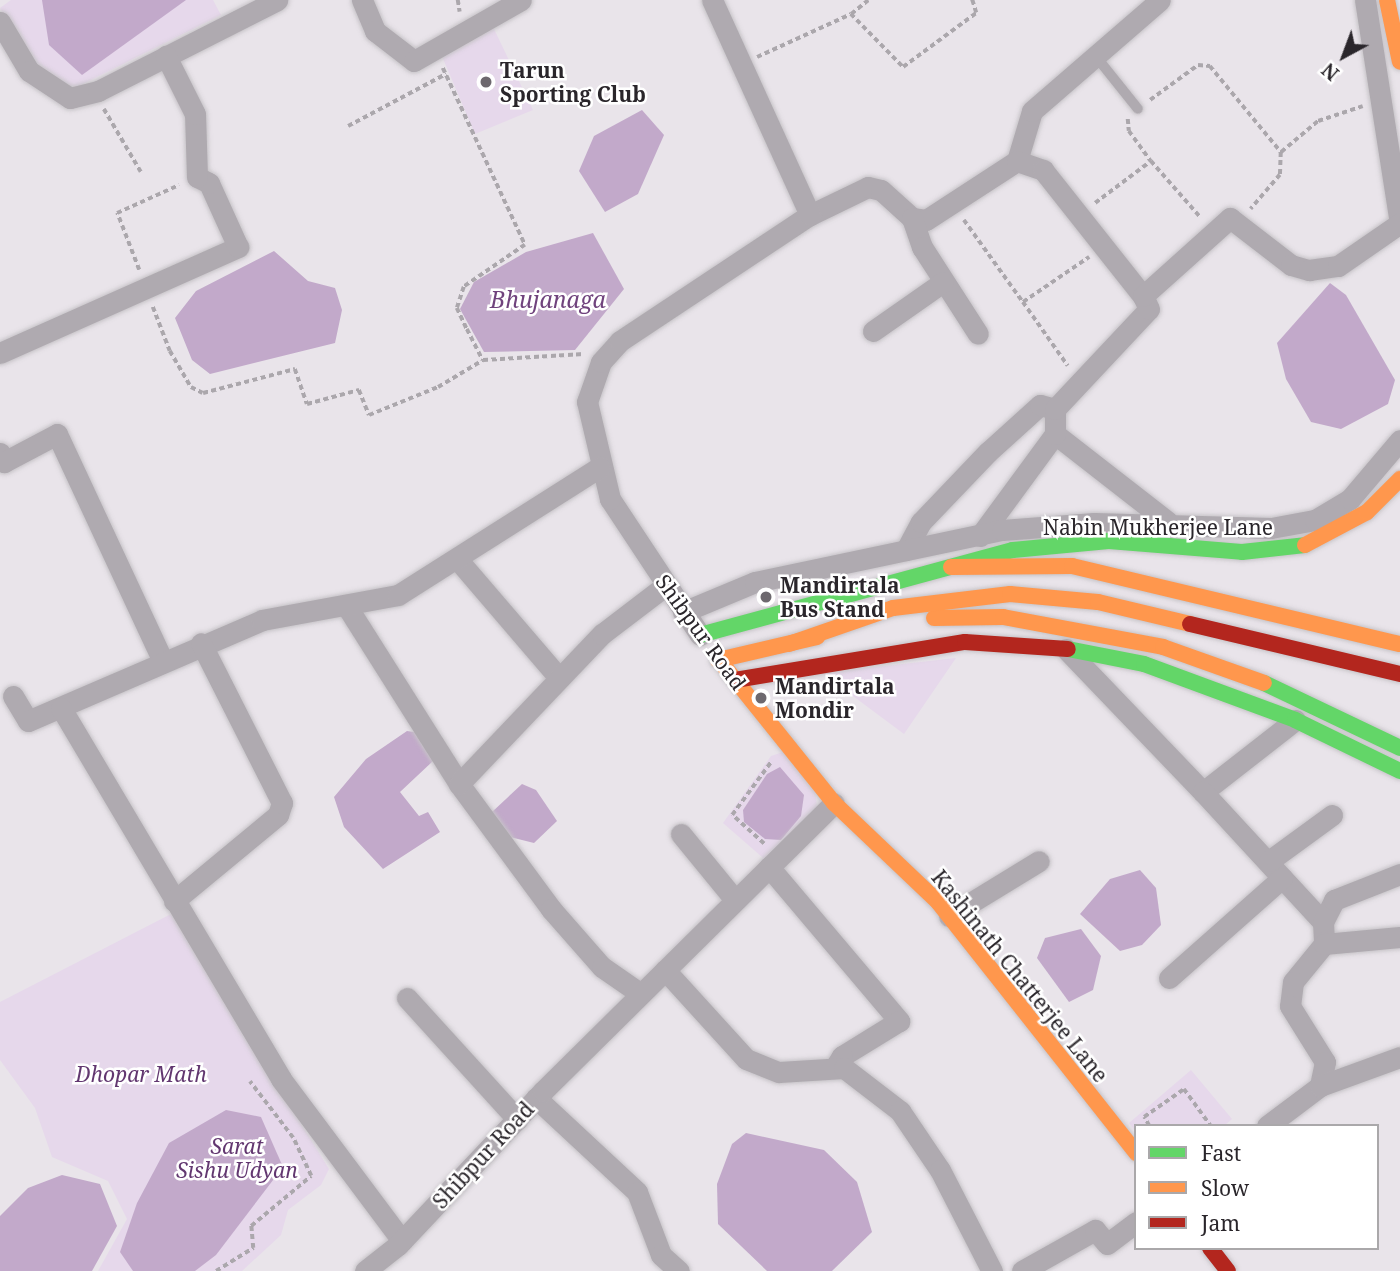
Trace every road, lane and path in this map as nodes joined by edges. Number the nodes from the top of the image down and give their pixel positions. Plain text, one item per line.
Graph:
1 (276, 0) edge
2 (362, 0) edge
3 (521, 0) edge
4 (712, 0) edge
5 (868, 0) edge
6 (972, 0) edge
7 (1160, 0) edge
8 (1365, 0) edge
9 (1387, 0) edge
10 (851, 14) junction
11 (0, 22) edge
12 (431, 54) junction
13 (1094, 54) junction
14 (166, 56) junction
15 (1400, 62) edge
16 (741, 64) junction
17 (446, 74) junction
18 (94, 92) junction
19 (1381, 100) junction
20 (1138, 109) junction
21 (348, 126) dead end
22 (1281, 152) junction
23 (1017, 160) junction
24 (1151, 161) junction
25 (141, 172) dead end
26 (197, 177) junction
27 (952, 202) junction
28 (810, 215) junction
29 (1078, 216) junction
30 (912, 218) junction
31 (1400, 223) edge
32 (1243, 227) junction
33 (1214, 233) junction
34 (1102, 248) junction
35 (943, 282) junction
36 (146, 288) junction
37 (1143, 296) junction
38 (1023, 302) junction
39 (873, 331) dead end
40 (978, 334) dead end
41 (0, 353) edge
42 (483, 360) junction
43 (601, 362) junction
44 (1081, 384) junction
45 (1055, 409) junction
46 (1055, 433) junction
47 (1400, 440) edge
48 (0, 453) edge
49 (600, 467) junction
50 (1400, 479) edge
51 (1168, 523) junction
52 (980, 536) junction
53 (906, 550) junction
54 (458, 560) junction
55 (951, 567) junction
56 (666, 585) junction
57 (346, 605) junction
58 (683, 612) junction
59 (700, 635) junction
60 (201, 643) junction
61 (789, 644) junction
62 (1400, 644) edge
63 (1066, 649) junction
64 (718, 660) junction
65 (163, 661) junction
66 (1400, 674) edge
67 (559, 678) junction
68 (735, 680) junction
69 (13, 696) dead end
70 (61, 708) junction
71 (1295, 720) junction
72 (1400, 748) edge
73 (798, 758) junction
74 (1400, 771) edge
75 (458, 784) junction
76 (1203, 792) junction
77 (834, 803) junction
78 (1332, 815) dead end
79 (681, 834) dead end
80 (1269, 860) junction
81 (1039, 861) dead end
82 (774, 862) junction
83 (1400, 874) edge
84 (1282, 878) junction
85 (735, 900) junction
86 (174, 901) junction
87 (949, 916) junction
88 (1323, 922) junction
89 (1400, 937) edge
90 (1325, 944) junction
91 (665, 970) junction
92 (1168, 978) dead end
93 (641, 993) junction
94 (407, 998) dead end
95 (1400, 1057) edge
96 (835, 1068) junction
97 (250, 1082) dead end
98 (1320, 1086) junction
99 (536, 1098) junction
100 (517, 1119) junction
101 (1148, 1124) edge
102 (1210, 1124) edge
103 (1270, 1124) edge
104 (1134, 1150) edge
105 (1134, 1224) edge
106 (402, 1241) junction
107 (1212, 1250) edge
108 (216, 1271) edge
109 (365, 1271) edge
110 (680, 1271) edge
111 (992, 1271) edge
112 (1022, 1271) edge
113 (1228, 1271) edge

1 - 14 street
2 - 12 street
3 - 12 street
4 - 16 street
5 - 10 path
6 - 10 path
7 - 13 street
8 - 19 street
9 - 15 main road
10 - 16 path
11 - 18 street
12 - 17 path
13 - 20 lane
13 - 23 street
14 - 18 street
14 - 26 street
16 - 28 street
17 - 21 path
17 - 42 path
18 - 25 path
19 - 22 path
19 - 31 street
20 - 22 path
20 - 24 path
22 - 32 path
23 - 27 street
23 - 29 street
24 - 29 path
24 - 33 path
26 - 36 path
26 - 36 street
27 - 30 street
27 - 38 path
28 - 30 street, Shibpur Road
28 - 43 street, Shibpur Road
29 - 34 street
30 - 35 street
31 - 32 street
32 - 33 street
33 - 37 street
34 - 37 street
34 - 38 path
35 - 39 street
35 - 40 street
36 - 41 street
36 - 42 path
37 - 44 street
38 - 44 path
42 - 43 path
43 - 49 street, Shibpur Road
44 - 45 street
45 - 46 street
45 - 53 street
46 - 51 street
46 - 52 street
47 - 51 street, Nabin Mukherjee Lane
48 - 65 street
49 - 54 street
49 - 56 street, Shibpur Road
50 - 55 main road
51 - 52 street, Nabin Mukherjee Lane
52 - 53 street, Nabin Mukherjee Lane
53 - 58 street, Nabin Mukherjee Lane
54 - 57 street
54 - 67 street
55 - 59 main road
55 - 62 main road
56 - 58 street, Shibpur Road
56 - 67 street
57 - 60 street
57 - 75 street
58 - 59 street, Shibpur Road
59 - 64 main road, Shibpur Road
60 - 65 street
60 - 86 street
61 - 64 main road
61 - 66 main road
61 - 72 main road
63 - 68 main road
63 - 71 main road
63 - 76 street
64 - 68 main road, Shibpur Road
65 - 70 street
67 - 75 street
68 - 73 main road, Shibpur Road
69 - 70 street
70 - 86 street
71 - 74 main road
71 - 76 street
73 - 77 main road, Shibpur Road
73 - 82 path
75 - 93 street
76 - 80 street
77 - 82 street, Shibpur Road
77 - 87 main road, Kashinath Chatterjee Lane
78 - 80 street
79 - 85 street
80 - 84 street
81 - 87 street
82 - 85 street, Shibpur Road
82 - 96 street
83 - 88 street
84 - 88 street
84 - 92 street
85 - 91 street, Shibpur Road
86 - 106 street
87 - 104 main road, Kashinath Chatterjee Lane
88 - 90 street
89 - 90 street
90 - 98 street
91 - 93 street, Shibpur Road
91 - 96 street
93 - 99 street, Shibpur Road
94 - 100 street
95 - 98 street
96 - 111 street
97 - 108 path
98 - 103 street
99 - 100 street, Shibpur Road
99 - 110 street
100 - 106 street, Shibpur Road
101 - 102 path
105 - 112 street
106 - 109 street, Shibpur Road
107 - 113 main road

